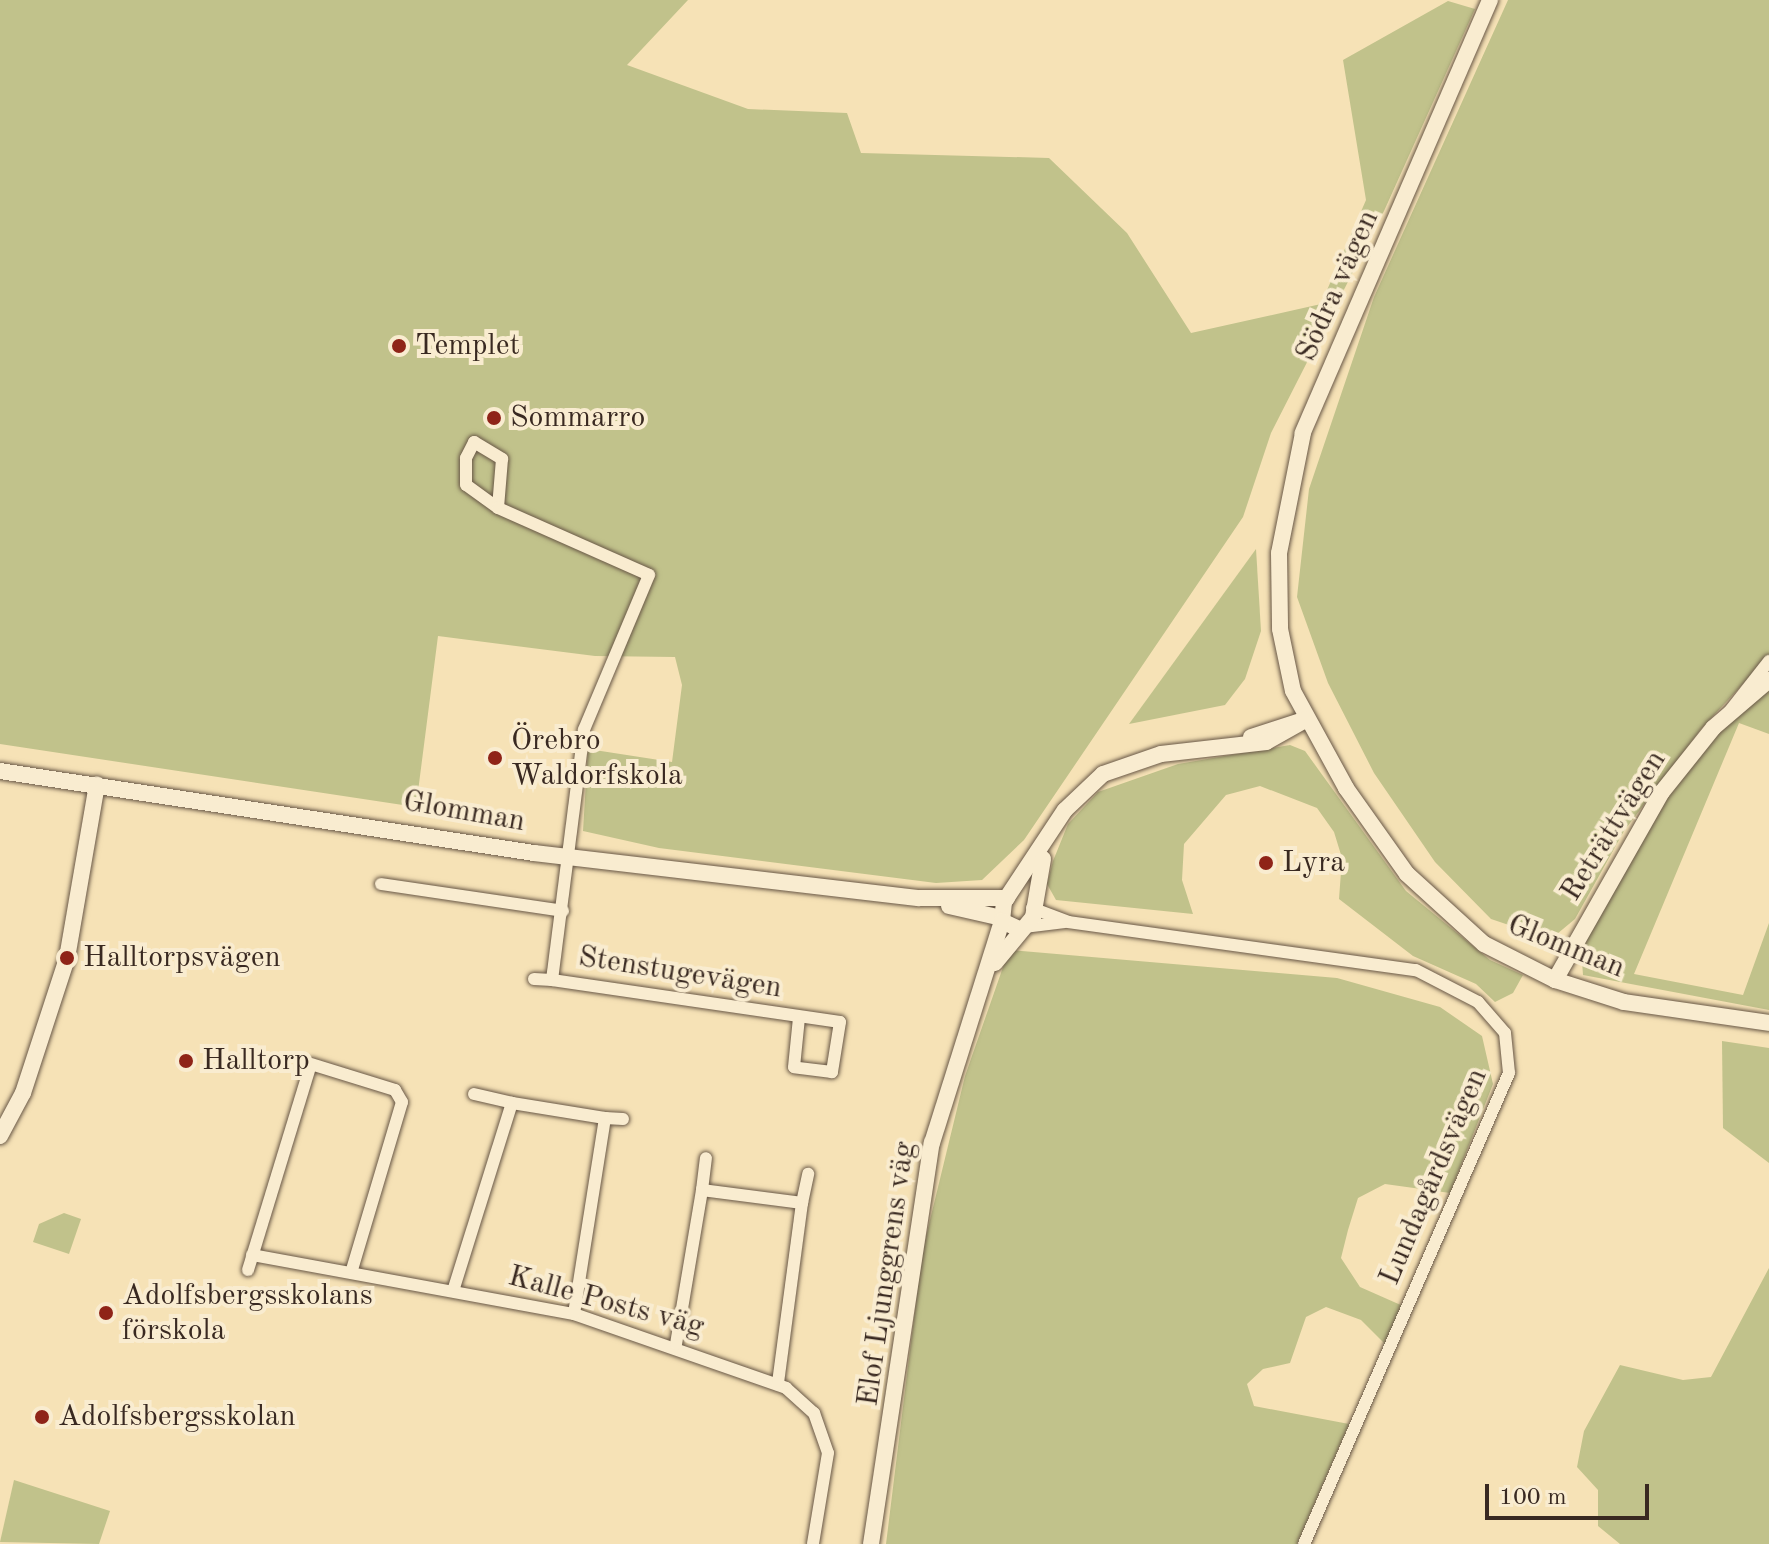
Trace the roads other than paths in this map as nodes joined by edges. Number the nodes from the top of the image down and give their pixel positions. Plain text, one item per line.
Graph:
1 (1490, 0) edge
2 (498, 508) junction
3 (1769, 661) edge
4 (1769, 680) edge
5 (1729, 712) junction
6 (1307, 719) junction
7 (0, 771) edge
8 (97, 785) junction
9 (1045, 847) junction
10 (573, 853) junction
11 (381, 884) dead end
12 (919, 898) junction
13 (1009, 898) junction
14 (1032, 906) junction
15 (563, 911) junction
16 (1002, 919) junction
17 (1068, 922) junction
18 (1022, 928) junction
19 (989, 971) junction
20 (534, 979) dead end
21 (552, 980) junction
22 (1555, 980) junction
23 (799, 1018) junction
24 (1769, 1023) edge
25 (313, 1050) dead end
26 (311, 1064) junction
27 (474, 1094) dead end
28 (512, 1103) junction
29 (605, 1118) junction
30 (623, 1119) dead end
31 (0, 1136) edge
32 (706, 1158) dead end
33 (808, 1174) dead end
34 (702, 1190) junction
35 (802, 1203) junction
36 (252, 1255) junction
37 (248, 1270) dead end
38 (351, 1273) junction
39 (453, 1291) junction
40 (574, 1314) junction
41 (676, 1344) junction
42 (778, 1384) junction
43 (813, 1544) edge
44 (871, 1544) edge
45 (1304, 1544) edge

1 - 6 street, Södra vägen
2 - 2 street
2 - 10 street, Stenstugevägen
3 - 5 street
4 - 5 street, Reträttvägen
5 - 22 street, Reträttvägen
6 - 9 street
6 - 22 street, Glomman
7 - 8 street, Glomman
8 - 10 street, Glomman
8 - 31 street
9 - 13 street
9 - 14 street
10 - 12 street, Glomman
10 - 15 street, Stenstugevägen
11 - 15 street
12 - 13 street, Glomman
12 - 16 street, Glomman
13 - 14 street, Glomman
13 - 16 street, Elof Ljunggrens väg
14 - 17 street, Lundagårdsvägen
14 - 18 street, Elof Ljunggrens väg
15 - 21 street, Stenstugevägen
16 - 18 street, Glomman
16 - 19 street, Elof Ljunggrens väg
17 - 18 street, Lundagårdsvägen
17 - 45 street, Lundagårdsvägen
18 - 19 street, Elof Ljunggrens väg
19 - 44 street, Elof Ljunggrens väg
20 - 21 street, Stenstugevägen
21 - 23 street, Stenstugevägen
22 - 24 street, Glomman
23 - 23 street, Stenstugevägen
25 - 26 street
26 - 36 street
26 - 38 street
27 - 28 street
28 - 29 street
28 - 39 street
29 - 30 street
29 - 40 street
32 - 34 street
33 - 35 street
34 - 35 street
34 - 41 street
35 - 42 street
36 - 37 street
36 - 38 street, Kalle Posts väg
38 - 39 street, Kalle Posts väg
39 - 40 street, Kalle Posts väg
40 - 41 street, Kalle Posts väg
41 - 42 street, Kalle Posts väg
42 - 43 street, Kalle Posts väg

